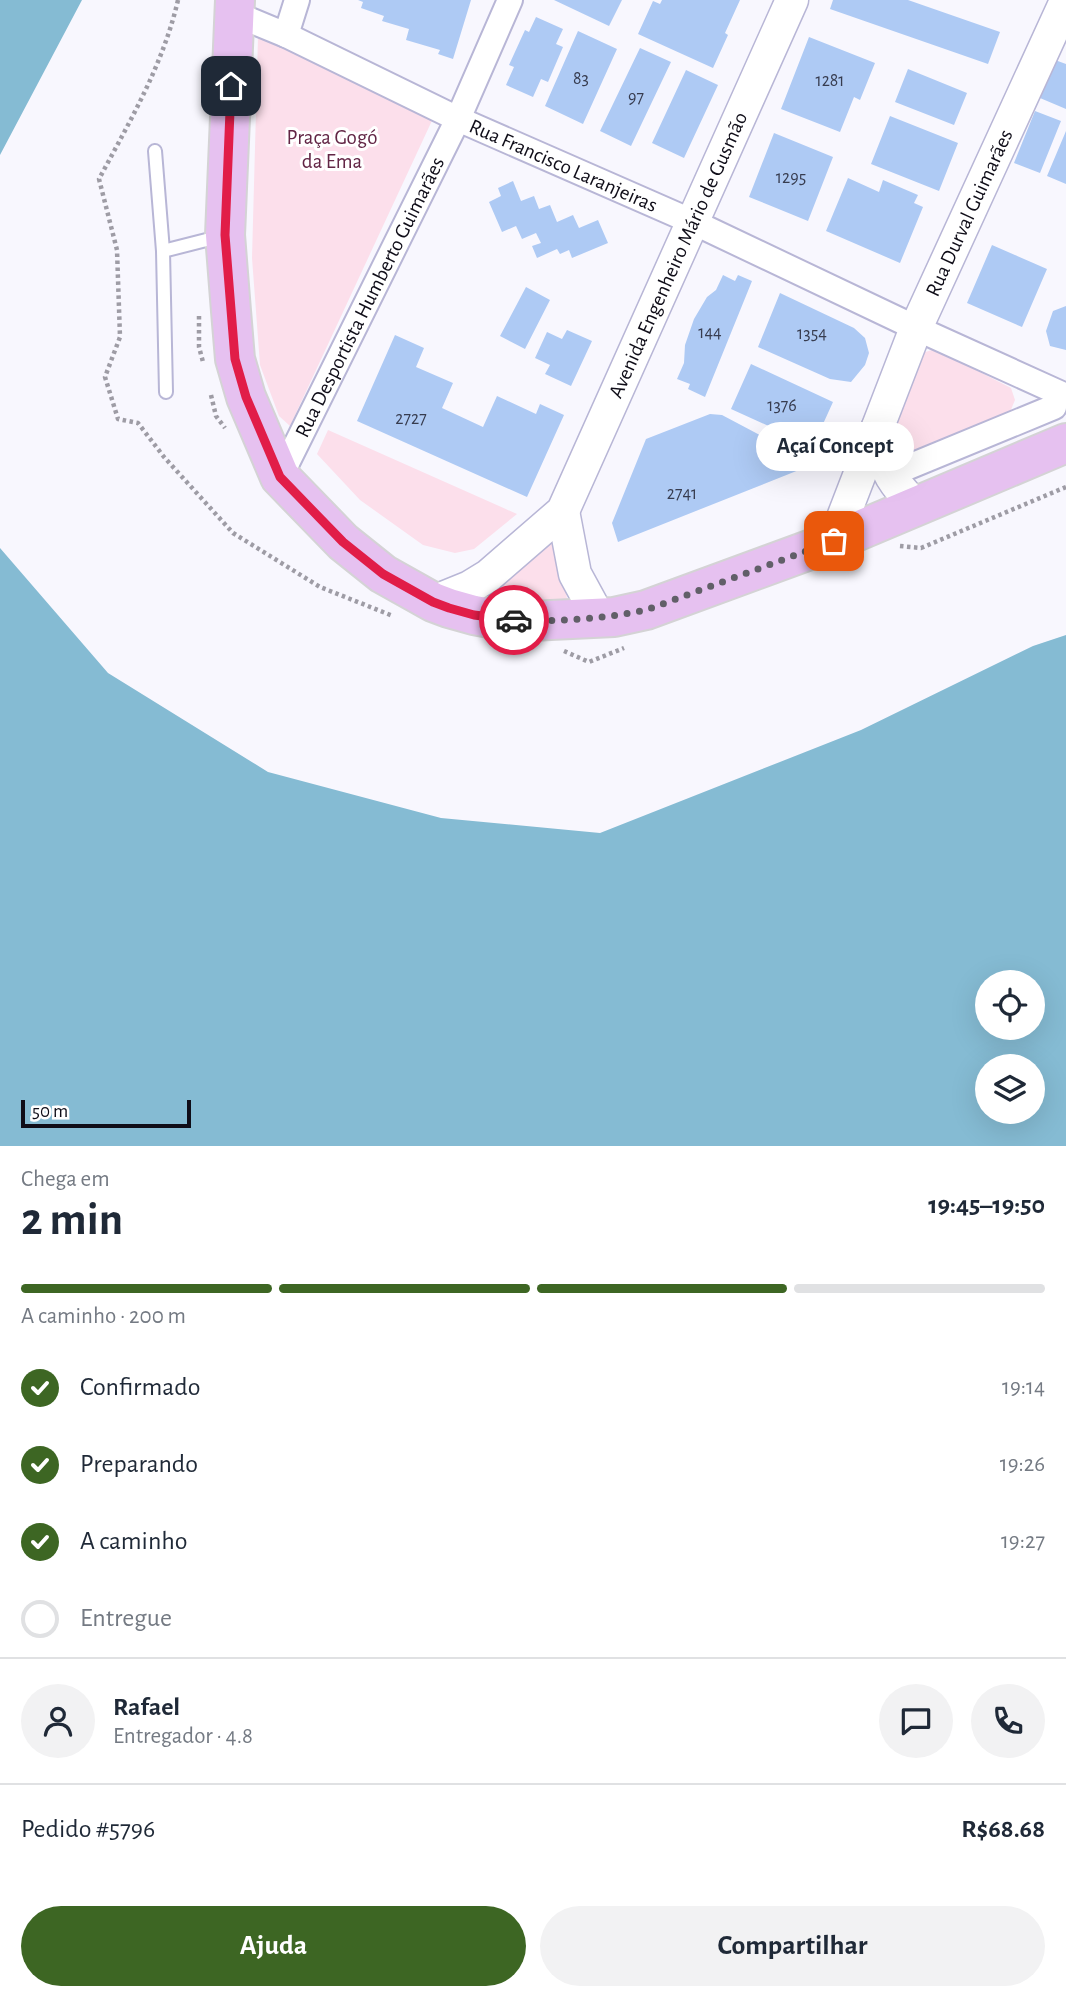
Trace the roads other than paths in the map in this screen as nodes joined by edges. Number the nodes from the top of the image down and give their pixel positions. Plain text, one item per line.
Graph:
1 (297, 0) edge
2 (510, 0) edge
3 (792, 0) edge
4 (1066, 1) edge
5 (234, 6) edge
6 (286, 35) junction
7 (458, 119) junction
8 (155, 151) dead end
9 (693, 222) junction
10 (225, 235) junction
11 (163, 251) junction
12 (916, 328) junction
13 (166, 392) dead end
14 (1055, 397) edge
15 (878, 427) junction
16 (1058, 446) edge
17 (889, 475) junction
18 (280, 477) junction
19 (916, 506) junction
20 (563, 511) junction
21 (834, 541) junction
22 (433, 602) junction
23 (599, 618) junction

1 - 6 street
2 - 7 street, Rua Desportista Humberto Guimarães
3 - 9 street, Avenida Engenheiro Mário de Gusmão
4 - 12 street, Rua Durval Guimarães
5 - 6 street, Rua Francisco Laranjeiras
5 - 10 main road
6 - 7 street, Rua Francisco Laranjeiras
7 - 9 street, Rua Francisco Laranjeiras
7 - 18 street, Rua Desportista Humberto Guimarães
8 - 11 lane
9 - 12 street, Rua Francisco Laranjeiras
9 - 20 street, Avenida Engenheiro Mário de Gusmão
10 - 11 lane
10 - 18 main road
11 - 13 lane
12 - 14 street, Rua Francisco Laranjeiras
12 - 15 street, Rua Durval Guimarães
14 - 16 street
14 - 17 street
15 - 17 street
15 - 21 street, Rua Durval Guimarães
16 - 19 main road
17 - 19 street
18 - 22 main road
19 - 21 main road
20 - 22 street, Avenida Engenheiro Mário de Gusmão
20 - 23 street
21 - 23 main road
22 - 23 main road

